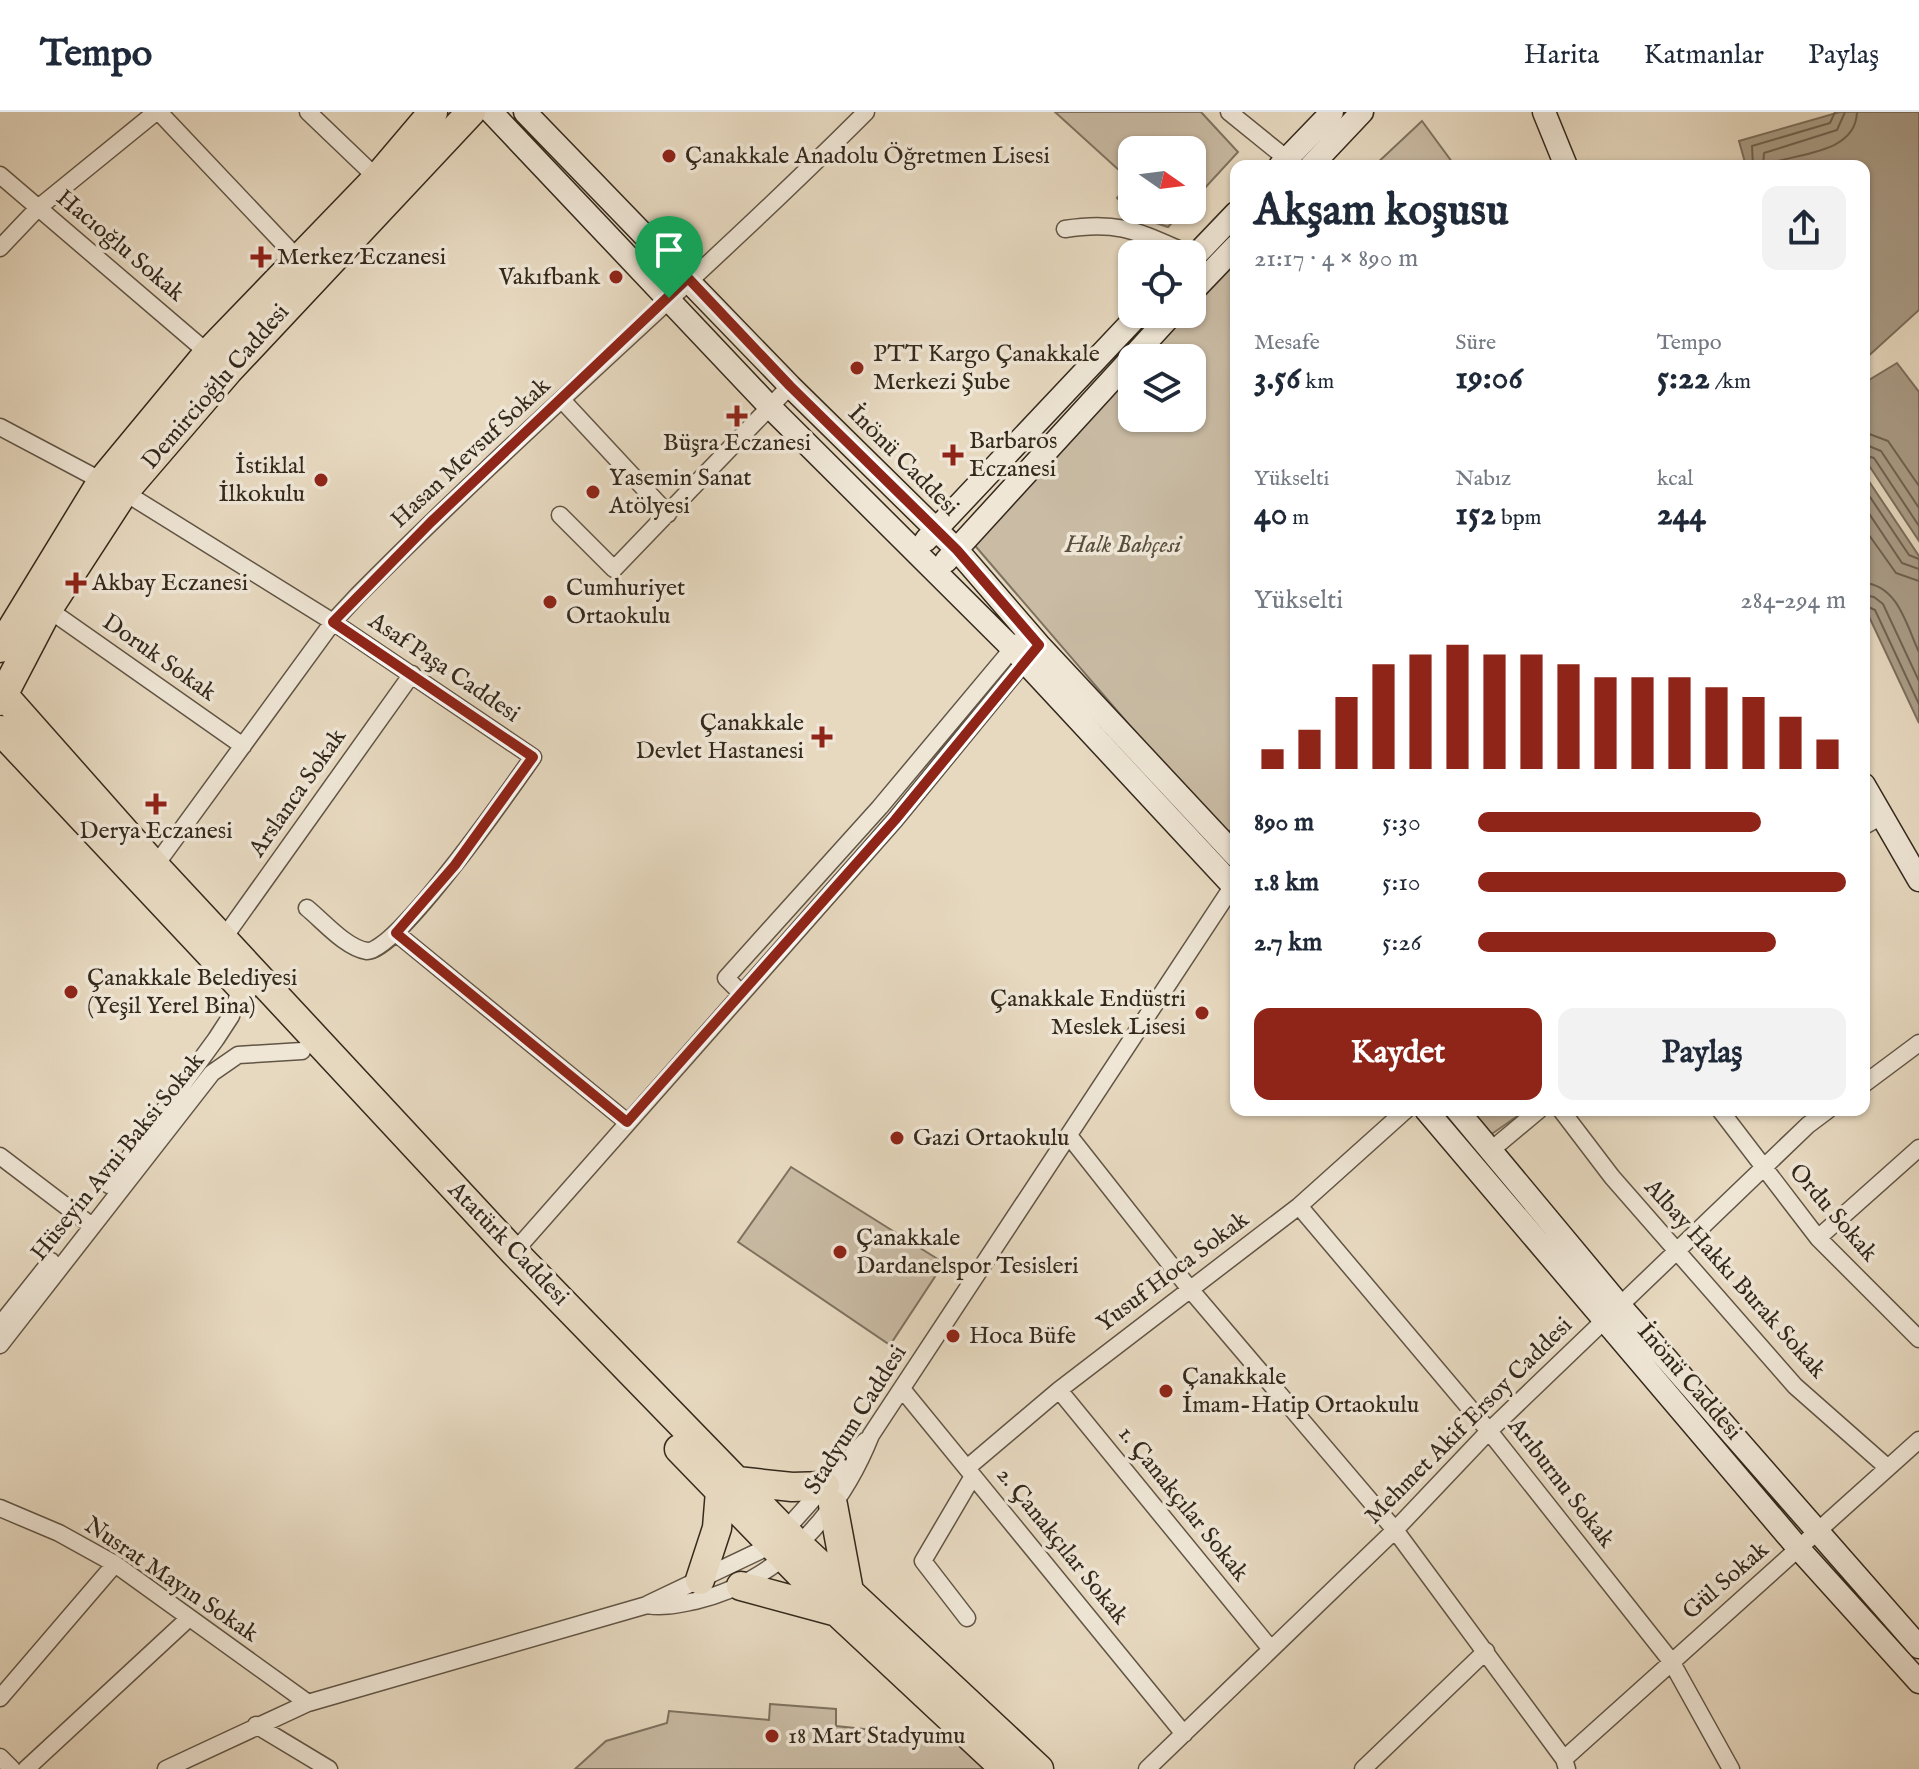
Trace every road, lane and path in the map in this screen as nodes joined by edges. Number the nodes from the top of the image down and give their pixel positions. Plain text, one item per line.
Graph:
1 (158, 112) edge
2 (308, 112) edge
3 (433, 112) edge
4 (471, 112) edge
5 (491, 112) edge
6 (525, 112) edge
7 (866, 112) edge
8 (1229, 112) edge
9 (1332, 112) edge
10 (1362, 112) edge
11 (1544, 112) edge
12 (1282, 160) edge
13 (1286, 160) edge
14 (1317, 160) edge
15 (1564, 160) edge
16 (0, 175) edge
17 (377, 178) junction
18 (38, 208) junction
19 (1230, 222) edge
20 (1065, 229) dead end
21 (1154, 240) edge
22 (0, 248) edge
23 (1206, 257) edge
24 (300, 261) junction
25 (688, 278) junction
26 (669, 298) junction
27 (1126, 328) edge
28 (1159, 328) edge
29 (208, 353) junction
30 (790, 386) junction
31 (562, 400) junction
32 (770, 407) junction
33 (0, 427) edge
34 (113, 486) junction
35 (668, 514) junction
36 (560, 515) dead end
37 (936, 530) junction
38 (957, 550) junction
39 (915, 551) junction
40 (935, 572) junction
41 (48, 609) junction
42 (333, 622) junction
43 (8, 626) edge
44 (1033, 638) junction
45 (0, 648) edge
46 (1018, 656) junction
47 (412, 674) junction
48 (1, 695) edge
49 (0, 730) edge
50 (243, 746) junction
51 (0, 764) edge
52 (31, 764) junction
53 (1873, 821) edge
54 (1230, 850) edge
55 (155, 866) junction
56 (1230, 880) edge
57 (1919, 880) edge
58 (1230, 893) edge
59 (307, 908) dead end
60 (396, 933) junction
61 (223, 939) junction
62 (241, 987) junction
63 (1919, 1043) edge
64 (302, 1051) junction
65 (211, 1063) junction
66 (1870, 1080) edge
67 (1399, 1116) edge
68 (1431, 1116) edge
69 (1462, 1116) edge
70 (1532, 1116) edge
71 (1566, 1116) edge
72 (1724, 1116) edge
73 (1820, 1116) edge
74 (627, 1122) junction
75 (1070, 1137) junction
76 (1919, 1148) edge
77 (1490, 1151) junction
78 (0, 1156) edge
79 (1764, 1170) junction
80 (1299, 1206) junction
81 (88, 1223) junction
82 (1818, 1238) junction
83 (523, 1242) junction
84 (1677, 1251) junction
85 (1189, 1288) junction
86 (1621, 1307) junction
87 (1603, 1321) junction
88 (0, 1325) edge
89 (1919, 1339) edge
90 (0, 1345) edge
91 (902, 1389) junction
92 (1059, 1390) junction
93 (1489, 1431) junction
94 (1919, 1440) edge
95 (1888, 1468) junction
96 (970, 1472) junction
97 (729, 1486) junction
98 (829, 1496) junction
99 (0, 1508) edge
100 (1395, 1530) junction
101 (1820, 1533) junction
102 (786, 1545) junction
103 (1799, 1549) junction
104 (115, 1564) junction
105 (700, 1580) junction
106 (741, 1586) junction
107 (843, 1602) junction
108 (647, 1605) junction
109 (967, 1618) dead end
110 (188, 1619) junction
111 (1919, 1647) edge
112 (1270, 1648) junction
113 (1486, 1651) junction
114 (1671, 1661) junction
115 (1919, 1682) edge
116 (0, 1698) edge
117 (308, 1703) junction
118 (256, 1725) junction
119 (1184, 1734) junction
120 (0, 1757) edge
121 (1566, 1764) edge
122 (12, 1769) edge
123 (26, 1769) edge
124 (166, 1769) edge
125 (329, 1769) edge
126 (1005, 1769) edge
127 (1039, 1769) edge
128 (1147, 1769) edge
129 (1363, 1769) edge
130 (1731, 1769) edge

1 - 18 street
1 - 24 street
2 - 17 street
3 - 17 highway, Demircioğlu Caddesi
4 - 34 highway, Demircioğlu Caddesi
5 - 26 main road
6 - 25 main road, İnönü Caddesi
7 - 25 street, Hasan Mevsuf Sokak
8 - 12 street
9 - 13 main road
10 - 14 main road
11 - 15 main road
16 - 18 street, Hacıoğlu Sokak
17 - 24 highway, Demircioğlu Caddesi
18 - 22 street
18 - 29 street, Hacıoğlu Sokak
19 - 23 main road
20 - 21 street
24 - 29 highway, Demircioğlu Caddesi
25 - 26 street, Hasan Mevsuf Sokak
25 - 30 main road, İnönü Caddesi
26 - 31 street, Hasan Mevsuf Sokak
26 - 32 main road
27 - 37 main road
28 - 38 main road
29 - 34 highway, Demircioğlu Caddesi
30 - 32 street
30 - 37 main road, İnönü Caddesi
31 - 35 street
31 - 42 street, Hasan Mevsuf Sokak
32 - 35 street
32 - 39 main road
33 - 34 street, Asaf Paşa Caddesi
34 - 41 highway, Demircioğlu Caddesi
34 - 42 street, Asaf Paşa Caddesi
34 - 43 highway, Demircioğlu Caddesi
35 - 36 street
37 - 38 main road, İnönü Caddesi
37 - 39 main road
38 - 40 main road
38 - 44 main road, İnönü Caddesi
39 - 40 main road
40 - 46 main road
41 - 48 highway, Demircioğlu Caddesi
41 - 50 street, Doruk Sokak
42 - 47 street, Asaf Paşa Caddesi
42 - 50 street, Hasan Mevsuf Sokak
43 - 45 highway, Demircioğlu Caddesi
44 - 46 street
44 - 54 main road, İnönü Caddesi
46 - 56 main road
46 - 74 street
47 - 60 street, Asaf Paşa Caddesi
47 - 61 street, Arslanca Sokak
48 - 55 highway, Atatürk Caddesi
49 - 52 highway, Atatürk Caddesi
50 - 55 street, Hasan Mevsuf Sokak
51 - 52 highway
52 - 62 highway, Atatürk Caddesi
53 - 57 main road
55 - 61 highway, Atatürk Caddesi
58 - 75 street, Stadyum Caddesi
59 - 60 street
60 - 74 street
61 - 83 highway, Atatürk Caddesi
62 - 64 highway, Atatürk Caddesi
62 - 65 street, Hüseyin Avni Baksi Sokak
63 - 66 street
64 - 65 street, Hüseyin Avni Baksi Sokak
64 - 97 highway, Atatürk Caddesi
65 - 81 street, Hüseyin Avni Baksi Sokak
67 - 80 street, Yusuf Hoca Sokak
68 - 87 main road, İnönü Caddesi
69 - 77 main road, İnönü Caddesi
70 - 77 street
71 - 84 street, Albay Hakkı Burak Sokak
72 - 79 street, Ordu Sokak
73 - 79 street, Mehmet Akif Ersoy Caddesi
74 - 83 street
75 - 85 street
75 - 91 street, Stadyum Caddesi
76 - 82 street
77 - 86 main road, İnönü Caddesi
78 - 81 street
79 - 82 street, Ordu Sokak
79 - 84 street, Mehmet Akif Ersoy Caddesi
80 - 85 street, Yusuf Hoca Sokak
80 - 93 street, Arıburnu Sokak
81 - 88 street, Hüseyin Avni Baksi Sokak
81 - 90 street, Hüseyin Avni Baksi Sokak
82 - 89 street, Ordu Sokak
83 - 97 highway, Atatürk Caddesi
84 - 86 street, Mehmet Akif Ersoy Caddesi
84 - 95 street, Albay Hakkı Burak Sokak
85 - 92 street, Yusuf Hoca Sokak
85 - 100 street
86 - 87 street, Mehmet Akif Ersoy Caddesi
86 - 101 main road, İnönü Caddesi
87 - 93 street, Mehmet Akif Ersoy Caddesi
87 - 103 main road, İnönü Caddesi
91 - 96 street, 2. Çanakçılar Sokak
91 - 98 street, Stadyum Caddesi
92 - 96 street, Yusuf Hoca Sokak
92 - 112 street, 1. Çanakçılar Sokak
93 - 100 street, Mehmet Akif Ersoy Caddesi
93 - 114 street, Arıburnu Sokak
94 - 95 street, Gül Sokak
95 - 101 street, Gül Sokak
96 - 109 street, Yusuf Hoca Sokak
96 - 119 street, 2. Çanakçılar Sokak
97 - 98 highway
97 - 102 highway, Atatürk Caddesi
97 - 105 highway
98 - 102 street, Stadyum Caddesi
98 - 107 highway
99 - 104 street, Nusrat Mayın Sokak
100 - 112 street, Mehmet Akif Ersoy Caddesi
100 - 113 street
101 - 103 street, Gül Sokak
101 - 111 main road, İnönü Caddesi
102 - 105 street
102 - 106 street, Stadyum Caddesi
102 - 107 highway, Atatürk Caddesi
103 - 114 street, Gül Sokak
103 - 115 main road, İnönü Caddesi
104 - 110 street, Nusrat Mayın Sokak
104 - 116 street
105 - 108 street
106 - 107 highway
106 - 108 street, Stadyum Caddesi
107 - 126 highway, Atatürk Caddesi
107 - 127 highway, Atatürk Caddesi
108 - 117 street, Stadyum Caddesi
110 - 117 street, Nusrat Mayın Sokak
110 - 123 street
112 - 119 street, Mehmet Akif Ersoy Caddesi
113 - 121 street
113 - 129 street
114 - 121 street, Gül Sokak
114 - 130 street, Arıburnu Sokak
117 - 118 street, Stadyum Caddesi
118 - 124 street, Stadyum Caddesi
118 - 125 street
119 - 128 street, Mehmet Akif Ersoy Caddesi
120 - 122 street

